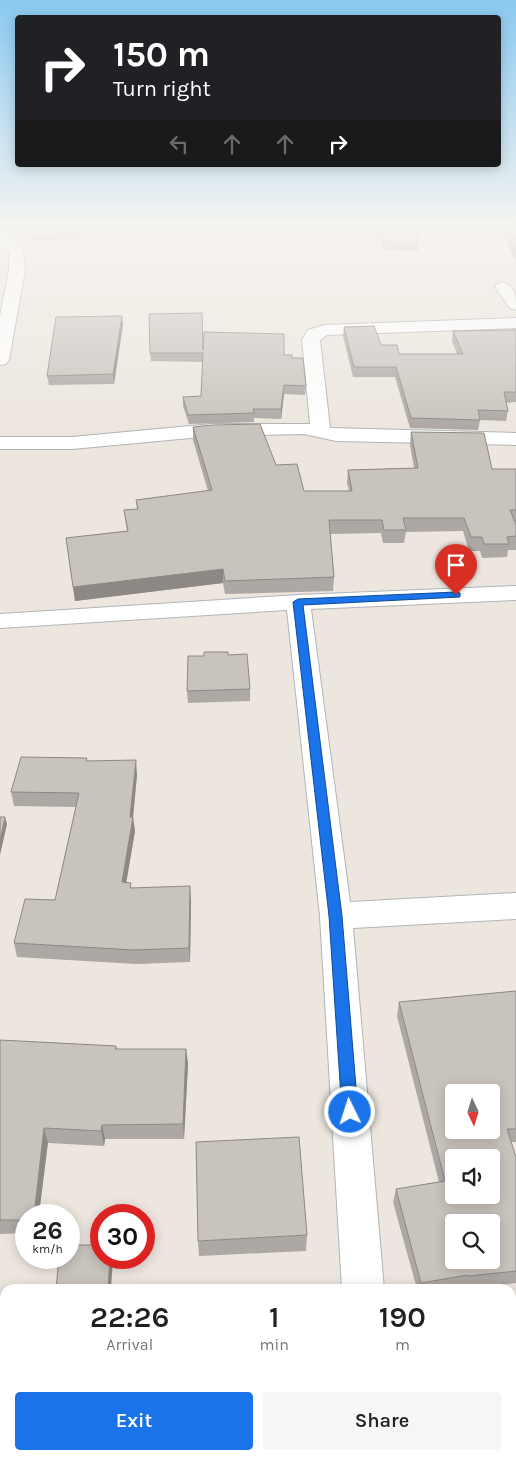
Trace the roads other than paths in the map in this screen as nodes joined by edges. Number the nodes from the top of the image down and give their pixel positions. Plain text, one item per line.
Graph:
1 (13, 294) edge
2 (508, 294) edge
3 (516, 305) edge
4 (516, 322) edge
5 (0, 360) edge
6 (321, 431) junction
7 (516, 439) edge
8 (0, 444) edge
9 (516, 593) edge
10 (298, 602) junction
11 (0, 621) edge
12 (516, 906) edge
13 (336, 916) junction
14 (363, 1284) edge

1 - 5 street
2 - 3 street
4 - 6 street
6 - 7 street
6 - 8 street
9 - 10 street
10 - 11 street
10 - 13 street
12 - 13 street
13 - 14 street

